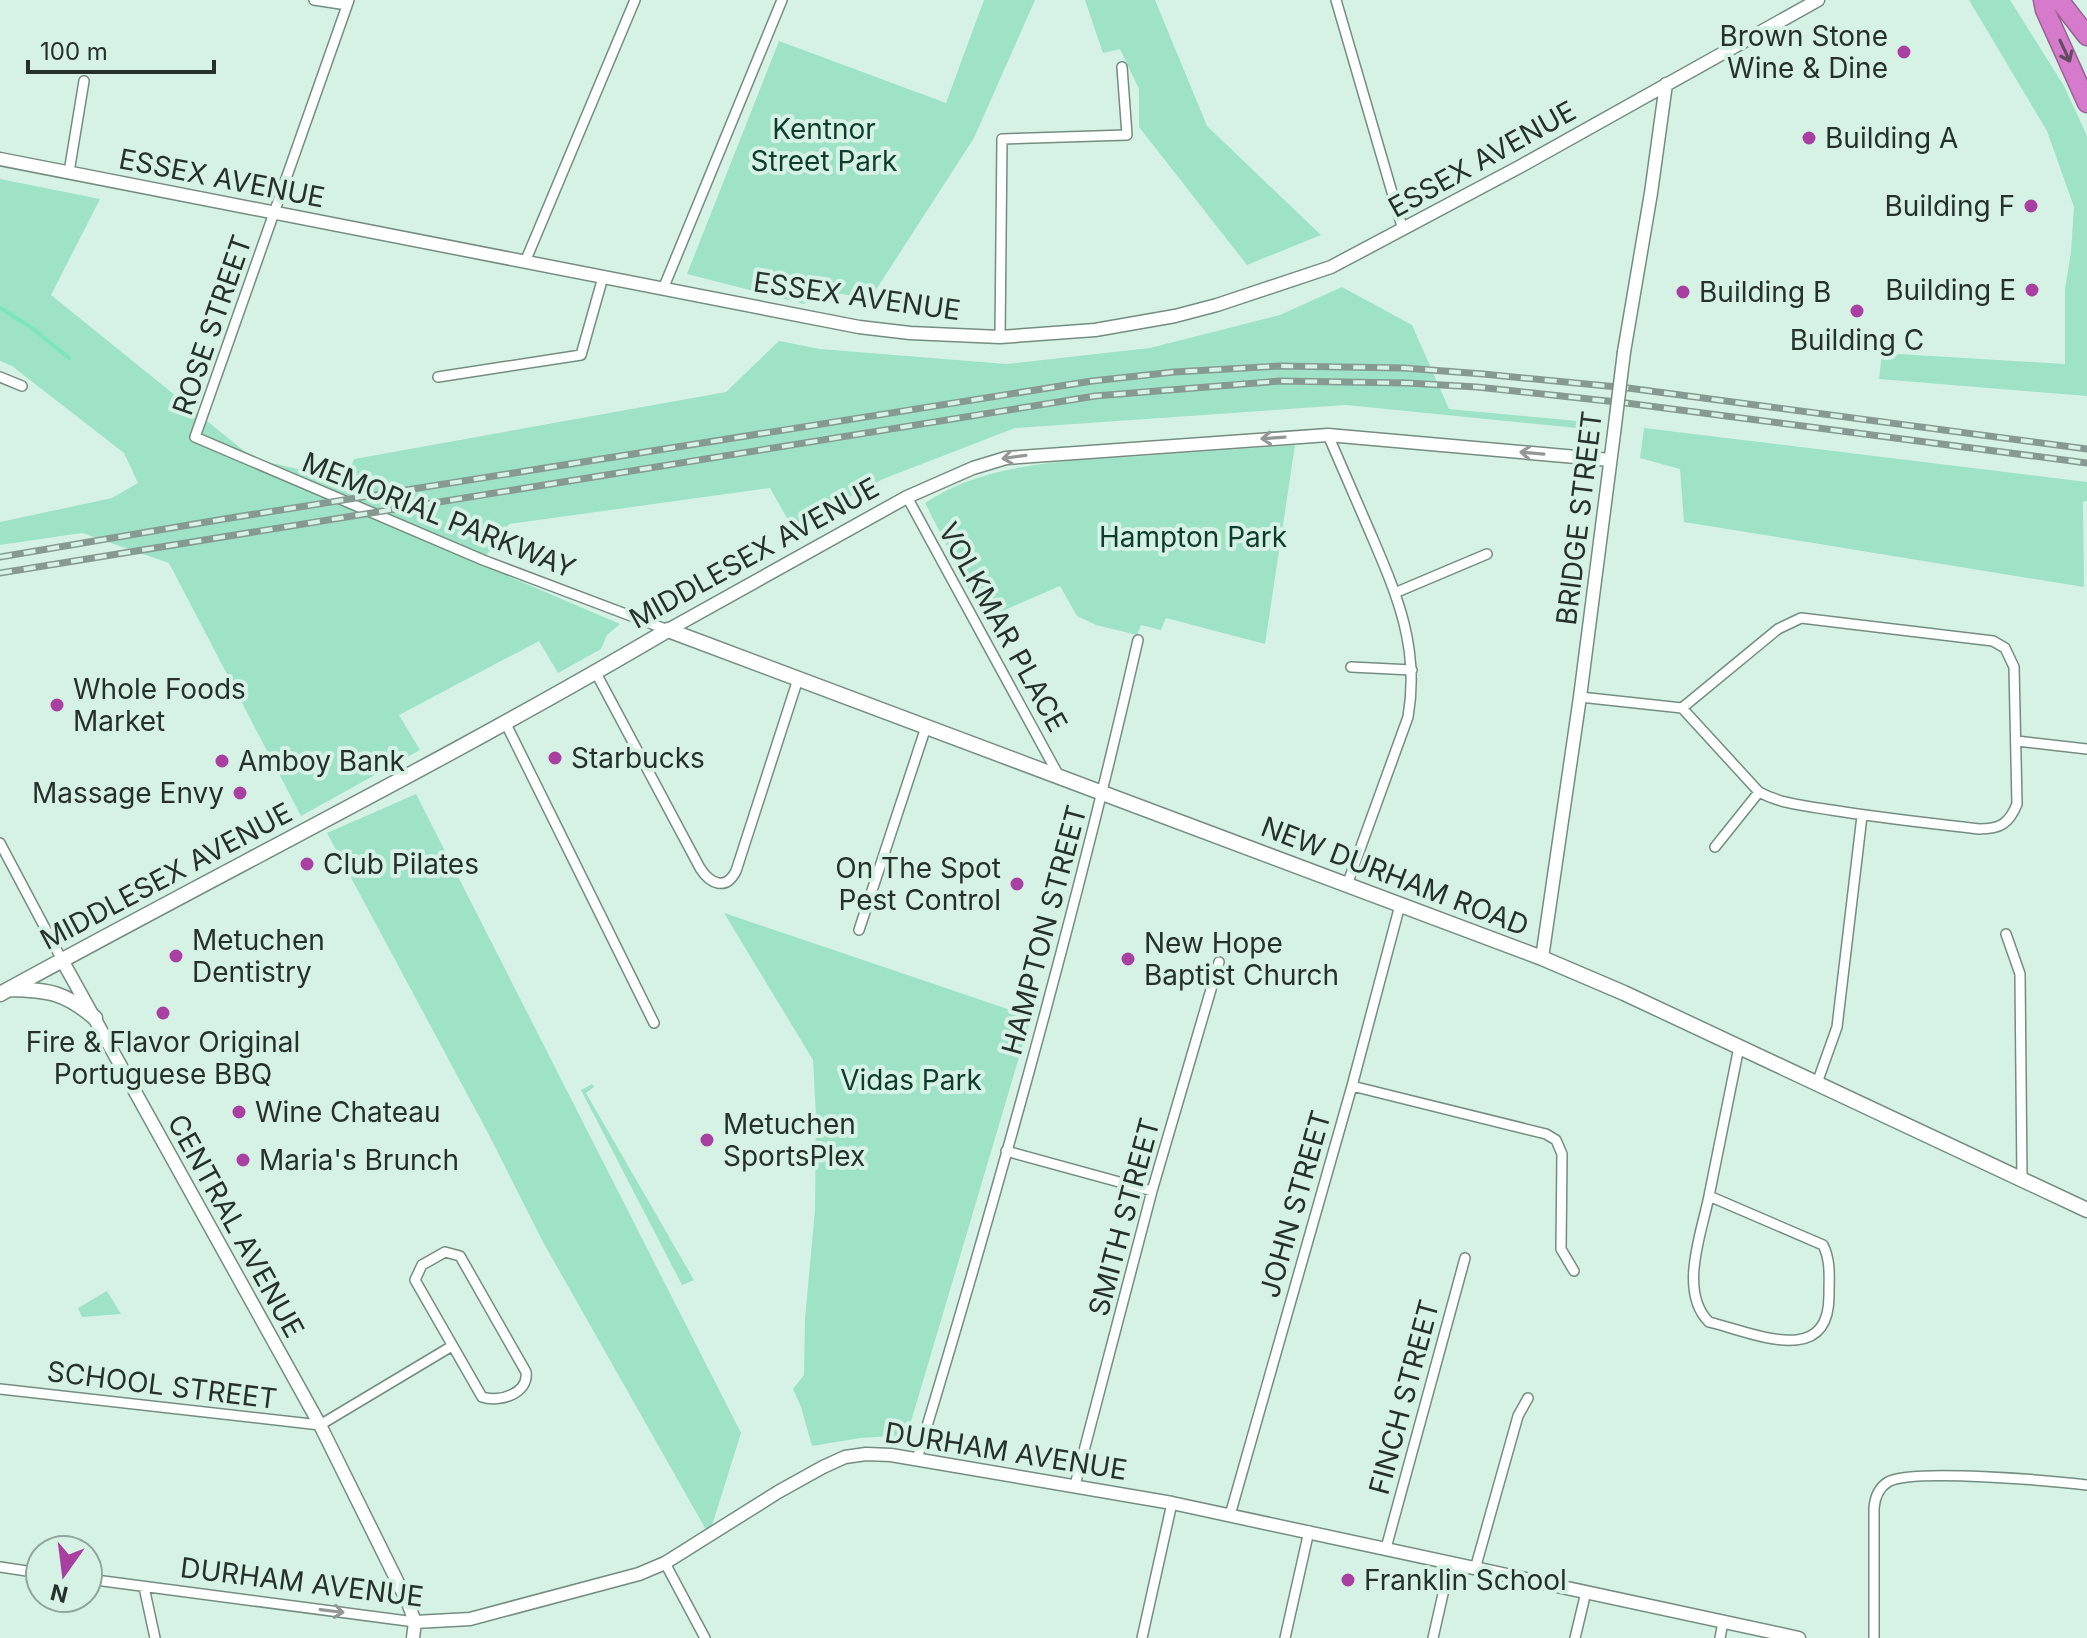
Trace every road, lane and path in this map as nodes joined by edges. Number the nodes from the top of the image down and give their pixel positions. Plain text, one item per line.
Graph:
1 (314, 0) edge
2 (635, 0) edge
3 (782, 0) edge
4 (1336, 0) edge
5 (1818, 0) edge
6 (2043, 0) edge
7 (2059, 0) edge
8 (348, 2) edge
9 (2087, 36) edge
10 (1122, 67) dead end
11 (84, 81) dead end
12 (1666, 84) junction
13 (2087, 103) edge
14 (0, 159) edge
15 (69, 172) junction
16 (275, 213) junction
17 (1403, 230) junction
18 (525, 262) junction
19 (603, 277) junction
20 (663, 289) junction
21 (1000, 337) junction
22 (0, 377) edge
23 (438, 377) dead end
24 (22, 386) dead end
25 (1328, 435) junction
26 (195, 437) joint
27 (1610, 460) junction
28 (907, 497) junction
29 (1487, 554) dead end
30 (1397, 592) junction
31 (668, 630) junction
32 (1138, 640) dead end
33 (1351, 667) dead end
34 (1412, 670) junction
35 (596, 673) junction
36 (798, 679) junction
37 (1580, 697) junction
38 (1682, 708) junction
39 (506, 724) junction
40 (926, 727) junction
41 (2017, 741) junction
42 (2087, 749) edge
43 (1060, 778) junction
44 (1759, 792) junction
45 (1103, 794) junction
46 (1862, 816) junction
47 (0, 843) edge
48 (1715, 847) dead end
49 (1347, 885) junction
50 (1400, 905) junction
51 (859, 930) dead end
52 (2006, 934) dead end
53 (1542, 958) junction
54 (62, 960) junction
55 (1219, 962) dead end
56 (4, 991) edge
57 (95, 1018) junction
58 (654, 1023) dead end
59 (1739, 1047) junction
60 (1817, 1083) junction
61 (1352, 1086) junction
62 (1006, 1151) junction
63 (2022, 1179) junction
64 (1152, 1191) junction
65 (1709, 1196) junction
66 (2087, 1210) edge
67 (1465, 1258) dead end
68 (1574, 1271) dead end
69 (452, 1346) junction
70 (0, 1389) edge
71 (1528, 1398) dead end
72 (320, 1425) junction
73 (917, 1459) junction
74 (1075, 1485) junction
75 (2087, 1485) edge
76 (1172, 1503) junction
77 (1230, 1515) junction
78 (1309, 1531) junction
79 (1386, 1548) junction
80 (665, 1563) junction
81 (1450, 1563) junction
82 (0, 1567) edge
83 (1475, 1569) junction
84 (24, 1571) edge
85 (104, 1581) edge
86 (144, 1587) junction
87 (1586, 1592) junction
88 (415, 1622) junction
89 (1723, 1622) junction
90 (155, 1638) edge
91 (413, 1638) edge
92 (705, 1638) edge
93 (1142, 1638) edge
94 (1285, 1638) edge
95 (1433, 1638) edge
96 (1575, 1638) edge
97 (1720, 1638) edge
98 (1799, 1638) edge
99 (1874, 1638) edge

1 - 8 street
2 - 18 street
3 - 20 street
4 - 17 street
5 - 12 street, ESSEX AVENUE
6 -> 13 highway
7 - 9 highway
8 - 16 street, ROSE STREET
10 - 21 street
11 - 15 street
12 - 17 street, ESSEX AVENUE
12 - 27 street, BRIDGE STREET, bridge
14 - 15 street, ESSEX AVENUE
15 - 16 street, ESSEX AVENUE
16 - 18 street, ESSEX AVENUE
16 - 26 street, ROSE STREET
17 - 21 street, ESSEX AVENUE
18 - 19 street, ESSEX AVENUE
19 - 20 street, ESSEX AVENUE
19 - 23 street
20 - 21 street, ESSEX AVENUE
22 - 24 street
27 -> 25 street, MIDDLESEX AVENUE
25 -> 28 street, MIDDLESEX AVENUE
25 - 30 street
26 - 31 street, MEMORIAL PARKWAY
27 - 37 street, BRIDGE STREET
28 - 31 street, MIDDLESEX AVENUE
28 - 43 street, VOLKMAR PLACE
29 - 30 street
30 - 34 street
31 - 35 main road, MIDDLESEX AVENUE
31 - 36 main road, NEW DURHAM ROAD
32 - 45 street, HAMPTON STREET
33 - 34 street
34 - 49 street
35 - 36 street
35 - 39 main road, MIDDLESEX AVENUE
36 - 40 main road, NEW DURHAM ROAD
37 - 38 street
37 - 53 street, BRIDGE STREET
38 - 41 street
38 - 44 street
39 - 54 main road, MIDDLESEX AVENUE
39 - 58 street
40 - 43 main road, NEW DURHAM ROAD
40 - 51 street
41 - 42 street
41 - 46 street
43 - 45 main road, NEW DURHAM ROAD
44 - 46 street
44 - 48 street
45 - 49 main road, NEW DURHAM ROAD
45 - 62 street, HAMPTON STREET
46 - 60 street
47 - 54 street, CENTRAL AVENUE
49 - 50 main road, NEW DURHAM ROAD
50 - 53 main road, NEW DURHAM ROAD
50 - 61 street, JOHN STREET
52 - 63 street
53 - 59 main road, NEW DURHAM ROAD
54 - 56 main road, MIDDLESEX AVENUE
54 - 57 street, CENTRAL AVENUE
55 - 64 street, SMITH STREET
56 - 57 main road
57 - 72 street, CENTRAL AVENUE
59 - 60 main road, NEW DURHAM ROAD
59 - 65 street
60 - 63 main road, NEW DURHAM ROAD
61 - 68 street
61 - 77 street, JOHN STREET
62 - 64 street
62 - 73 street, HAMPTON STREET
63 - 66 main road, NEW DURHAM ROAD
64 - 74 street, SMITH STREET
65 - 65 street
67 - 79 street, FINCH STREET
69 - 69 street
69 - 72 street
70 - 72 street, SCHOOL STREET
71 - 83 street
72 - 88 street, CENTRAL AVENUE
73 - 74 street, DURHAM AVENUE
73 - 80 street, DURHAM AVENUE
74 - 76 street, DURHAM AVENUE
75 - 99 street
76 - 77 street, DURHAM AVENUE
76 - 93 street
77 - 78 street, DURHAM AVENUE
78 - 79 street, DURHAM AVENUE
78 - 94 street
79 - 81 street, DURHAM AVENUE
80 - 88 street, DURHAM AVENUE
80 - 92 street
81 - 83 street, DURHAM AVENUE
81 - 95 street
82 - 84 street
83 - 87 street, DURHAM AVENUE
85 - 86 street, DURHAM AVENUE
86 -> 88 street, DURHAM AVENUE
86 - 90 street
87 - 89 street, DURHAM AVENUE
87 - 96 street
88 - 91 street
89 - 97 street
89 - 98 street, DURHAM AVENUE

